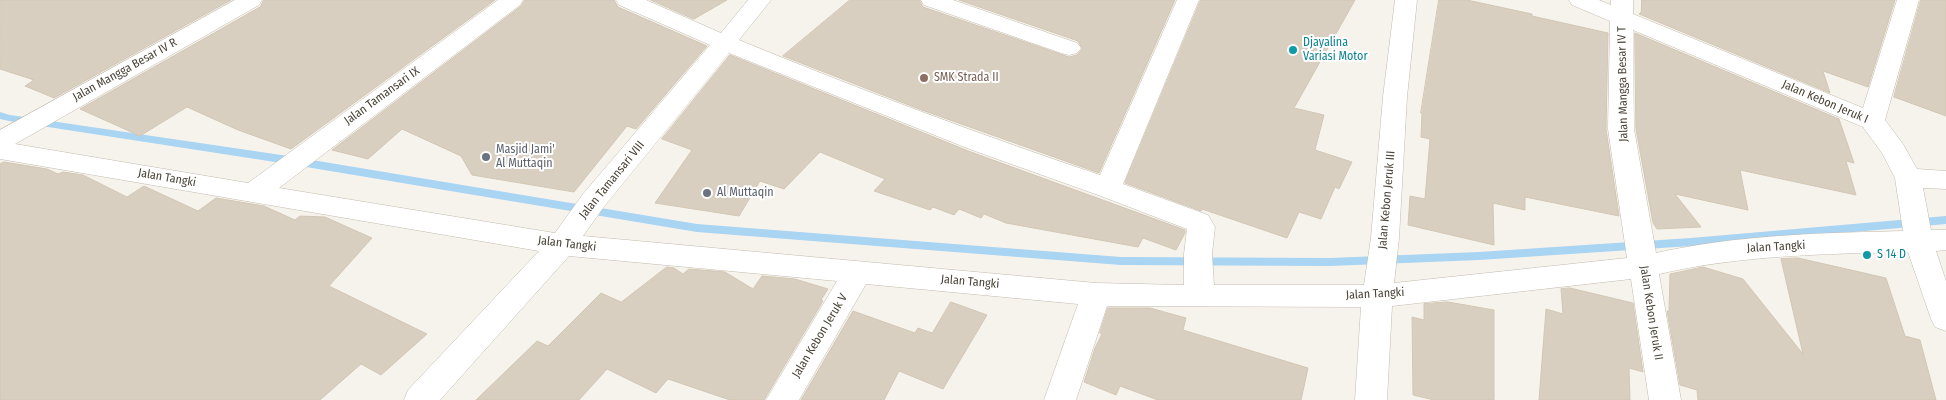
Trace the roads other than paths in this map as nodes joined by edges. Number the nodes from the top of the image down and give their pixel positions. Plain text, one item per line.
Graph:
1 (251, 0) edge
2 (512, 0) edge
3 (627, 0) edge
4 (760, 0) edge
5 (932, 0) edge
6 (1188, 0) edge
7 (1406, 0) edge
8 (1580, 0) edge
9 (1908, 0) edge
10 (1622, 8) edge
11 (725, 43) junction
12 (1069, 48) dead end
13 (1872, 121) junction
14 (0, 140) edge
15 (0, 150) edge
16 (1946, 180) edge
17 (263, 184) junction
18 (1909, 185) junction
19 (1108, 188) junction
20 (578, 223) junction
21 (1637, 226) joint
22 (1927, 238) edge
23 (1643, 264) junction
24 (858, 272) junction
25 (1378, 288) junction
26 (1198, 291) junction
27 (1096, 294) junction
28 (1946, 319) edge
29 (420, 400) edge
30 (782, 400) edge
31 (1060, 400) edge
32 (1371, 400) edge
33 (1665, 400) edge

1 - 14 street, Jalan Mangga Besar IV R
2 - 17 street, Jalan Tamansari IX
3 - 11 street
4 - 11 street, Jalan Tamansari VIII
5 - 12 street
6 - 19 street
7 - 25 street, Jalan Kebon Jeruk III
8 - 10 street, Jalan Kebon Jeruk I
9 - 13 street
10 - 13 street, Jalan Kebon Jeruk I
10 - 21 street, Jalan Mangga Besar IV T
11 - 19 street
11 - 20 street, Jalan Tamansari VIII
13 - 18 street, Jalan Kebon Jeruk I
15 - 17 street, Jalan Tangki
16 - 18 street
17 - 20 street, Jalan Tangki
18 - 22 street, Jalan Kebon Jeruk I
19 - 26 street
20 - 24 street, Jalan Tangki
20 - 29 street, Jalan Tamansari VIII
21 - 23 street, Jalan Kebon Jeruk II
22 - 23 street, Jalan Tangki
22 - 28 street, Jalan Kebon Jeruk I
23 - 25 street, Jalan Tangki
23 - 33 street, Jalan Kebon Jeruk II
24 - 27 street, Jalan Tangki
24 - 30 street, Jalan Kebon Jeruk V
25 - 26 street, Jalan Tangki
25 - 32 street, Jalan Kebon Jeruk III
26 - 27 street, Jalan Tangki
27 - 31 street

